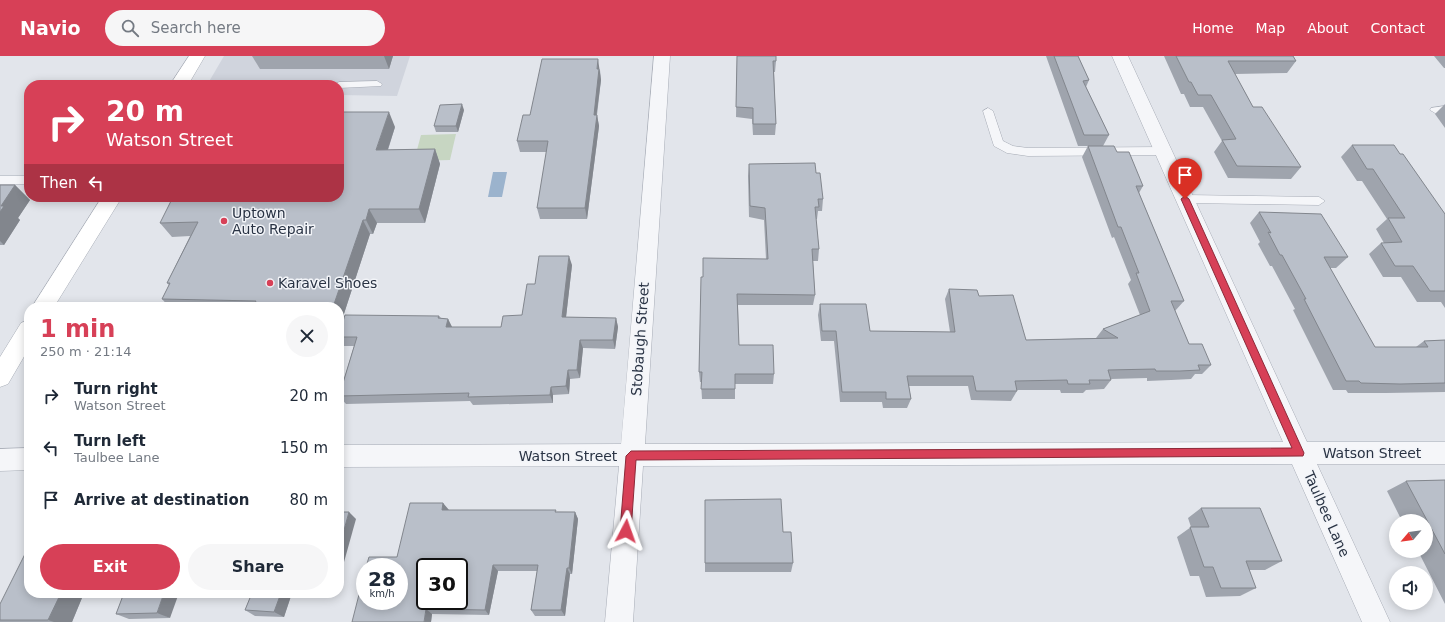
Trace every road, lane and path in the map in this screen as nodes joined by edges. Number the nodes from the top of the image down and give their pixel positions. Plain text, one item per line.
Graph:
1 (197, 56) edge
2 (662, 56) edge
3 (1120, 56) edge
4 (182, 80) edge
5 (377, 84) dead end
6 (344, 85) edge
7 (988, 111) dead end
8 (1163, 151) junction
9 (0, 180) edge
10 (24, 180) edge
11 (1185, 199) junction
12 (1319, 201) dead end
13 (109, 202) edge
14 (46, 302) edge
15 (24, 337) edge
16 (0, 377) edge
17 (1300, 453) junction
18 (1445, 453) edge
19 (344, 456) edge
20 (631, 456) junction
21 (24, 459) edge
22 (0, 460) edge
23 (619, 622) edge
24 (1376, 622) edge

1 - 4 main road
2 - 20 street, Stobaugh Street
3 - 8 street, Taulbee Lane
5 - 6 lane
7 - 8 lane
8 - 11 street, Taulbee Lane
9 - 10 lane
11 - 12 lane
11 - 17 street, Taulbee Lane
13 - 14 main road
15 - 16 main road
17 - 18 street, Watson Street
17 - 20 street, Watson Street
17 - 24 street, Taulbee Lane
19 - 20 street, Watson Street
20 - 23 street, Stobaugh Street
21 - 22 street

